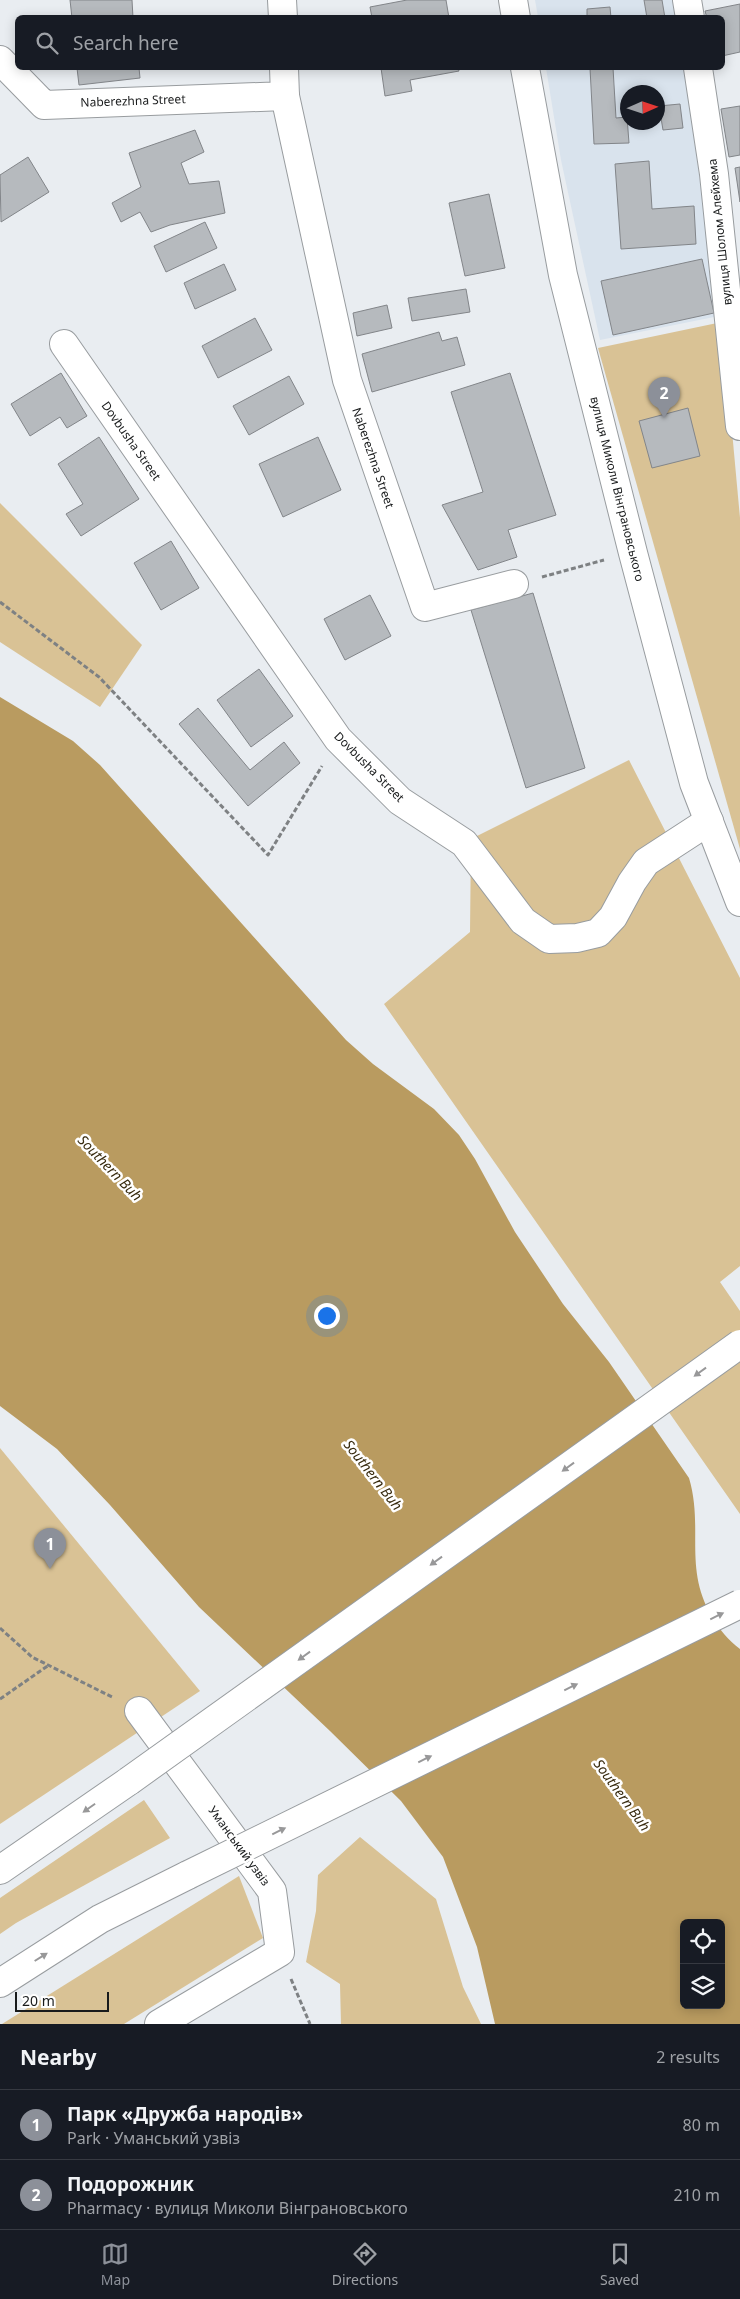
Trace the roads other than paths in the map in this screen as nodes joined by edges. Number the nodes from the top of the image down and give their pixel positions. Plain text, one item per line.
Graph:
1 (282, 0) edge
2 (513, 0) edge
3 (687, 0) edge
4 (283, 15) edge
5 (516, 15) edge
6 (690, 15) edge
7 (0, 60) edge
8 (284, 70) edge
9 (526, 70) edge
10 (698, 70) edge
11 (285, 96) junction
12 (64, 344) dead end
13 (740, 426) edge
14 (514, 584) road end
15 (709, 821) junction
16 (740, 902) edge
17 (740, 1344) edge
18 (740, 1604) edge
19 (139, 1711) road end
20 (0, 1870) edge
21 (0, 1983) edge
22 (159, 2024) edge

1 - 4 street
2 - 5 street
3 - 6 street
7 - 11 street, Naberezhna Street
8 - 11 street, Naberezhna Street
9 - 15 street, вулиця Миколи Вінграновського
10 - 13 street, вулиця Шолом Алейхема
11 - 14 street, Naberezhna Street
12 - 15 street, Dovbusha Street
15 - 16 street, вулиця Миколи Вінграновського
17 -> 20 street, bridge
21 -> 18 street, bridge
19 - 22 street, Уманський узвіз

